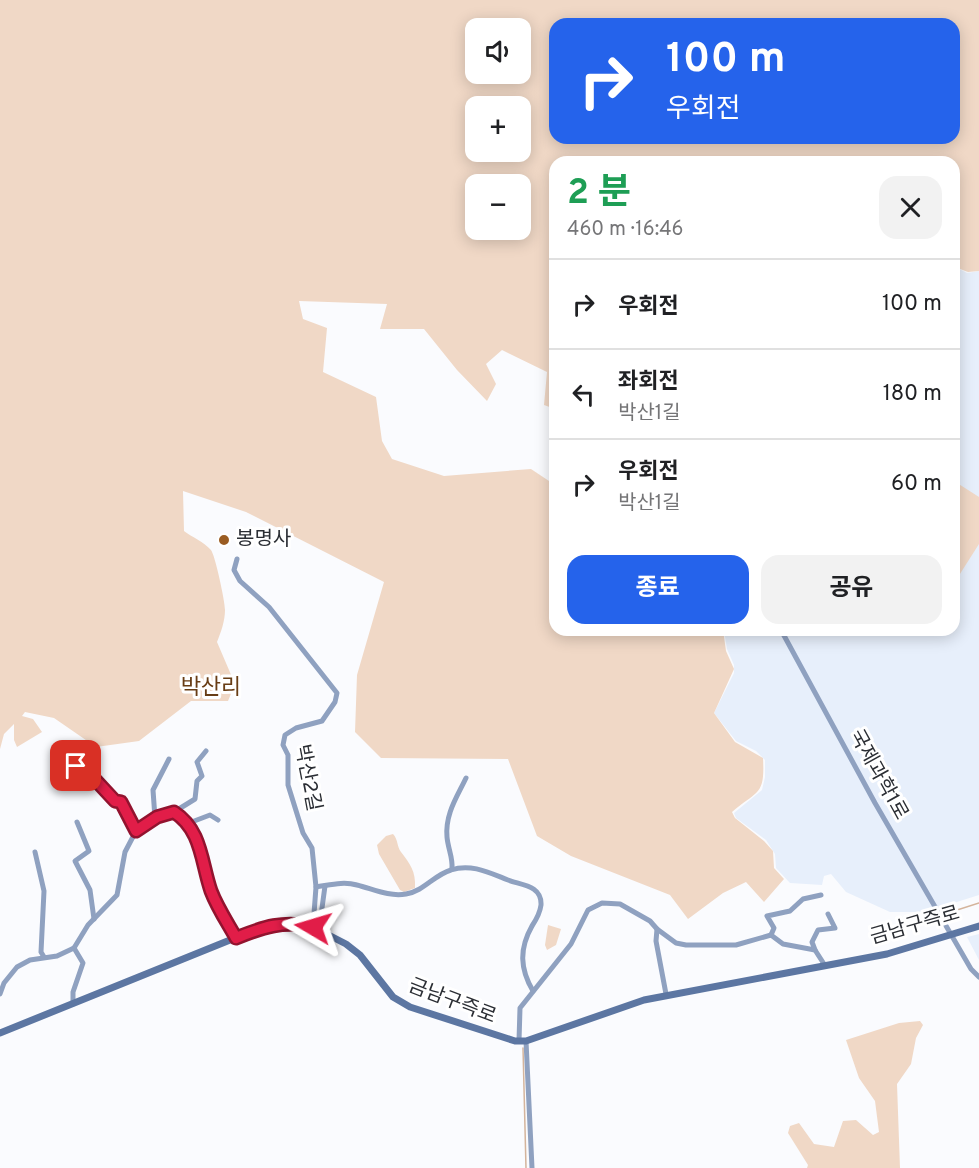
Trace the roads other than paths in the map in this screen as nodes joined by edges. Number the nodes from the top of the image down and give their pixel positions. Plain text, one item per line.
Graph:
1 (237, 559) dead end
2 (784, 636) edge
3 (206, 751) dead end
4 (169, 759) dead end
5 (66, 771) dead end
6 (466, 778) dead end
7 (174, 812) junction
8 (154, 818) junction
9 (218, 820) dead end
10 (77, 822) dead end
11 (189, 823) junction
12 (136, 831) junction
13 (35, 852) dead end
14 (452, 869) junction
15 (325, 886) junction
16 (316, 887) junction
17 (821, 895) dead end
18 (828, 914) dead end
19 (94, 919) junction
20 (979, 926) edge
21 (316, 928) junction
22 (657, 929) junction
23 (951, 934) junction
24 (771, 935) junction
25 (236, 938) junction
26 (74, 948) junction
27 (815, 950) junction
28 (44, 957) junction
29 (824, 964) junction
30 (979, 977) edge
31 (533, 991) junction
32 (0, 994) edge
33 (666, 994) junction
34 (72, 1004) junction
35 (0, 1033) edge
36 (523, 1041) junction
37 (532, 1168) edge

1 - 16 street, 박산2길
2 - 23 street, 국제과학1로
3 - 7 street
4 - 8 street
5 - 12 street
6 - 14 street
7 - 8 street
7 - 11 street
8 - 12 street
9 - 11 street
10 - 19 street
11 - 25 street
12 - 19 street
13 - 28 street
14 - 15 street
14 - 31 street
15 - 16 street
15 - 21 street
16 - 21 street, 박산2길
17 - 24 street
18 - 27 street
19 - 26 street
20 - 23 main road, 금남구즉로
21 - 25 main road, 금남구즉로
21 - 36 main road, 금남구즉로
22 - 24 street
22 - 31 street
22 - 33 street
23 - 29 main road, 금남구즉로
23 - 30 street, 국제과학1로
24 - 27 street
25 - 34 main road, 금남구즉로
26 - 28 street
26 - 34 street
27 - 29 street
28 - 32 street
29 - 33 main road, 금남구즉로
31 - 36 street
33 - 36 main road, 금남구즉로
34 - 35 main road, 금남구즉로
36 - 37 street

